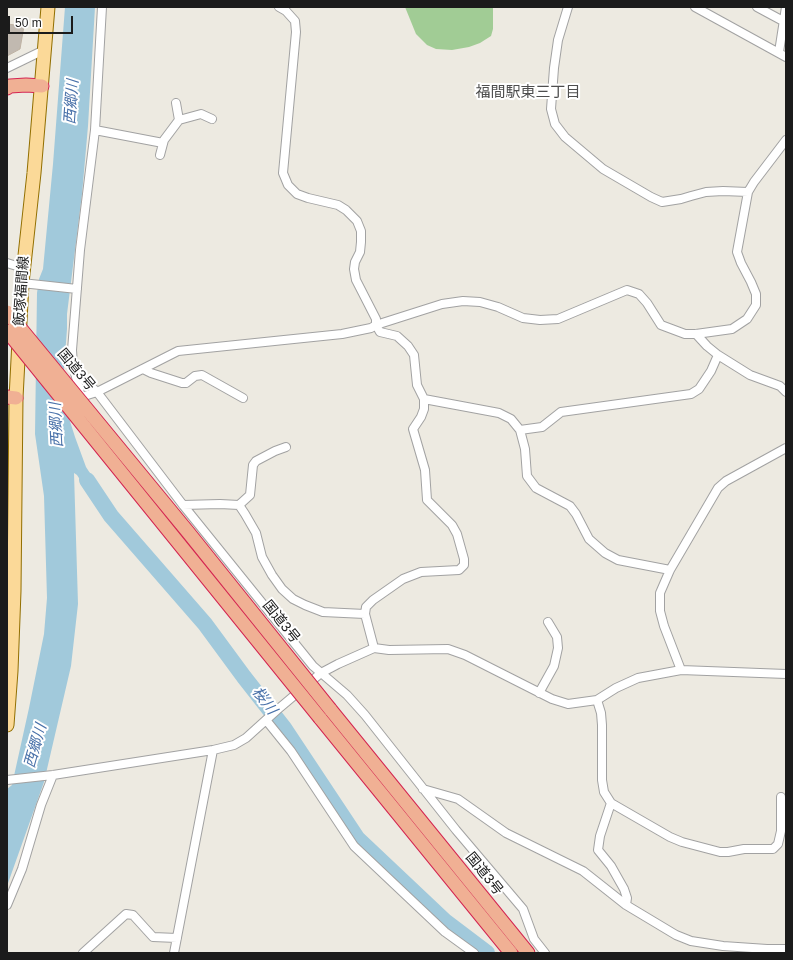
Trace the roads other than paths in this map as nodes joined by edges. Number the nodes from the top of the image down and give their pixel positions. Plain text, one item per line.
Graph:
1 (48, 7) edge
2 (102, 7) edge
3 (279, 7) edge
4 (568, 7) edge
5 (694, 7) edge
6 (757, 7) edge
7 (786, 7) edge
8 (783, 21) junction
9 (44, 50) junction
10 (779, 52) junction
11 (786, 57) edge
12 (7, 68) edge
13 (42, 86) junction
14 (7, 88) edge
15 (176, 103) dead end
16 (212, 119) dead end
17 (179, 120) junction
18 (95, 130) junction
19 (786, 140) edge
20 (163, 143) junction
21 (160, 155) dead end
22 (748, 192) junction
23 (7, 263) edge
24 (23, 268) junction
25 (22, 283) junction
26 (77, 289) junction
27 (7, 312) edge
28 (376, 325) junction
29 (7, 332) edge
30 (696, 334) junction
31 (7, 341) edge
32 (718, 355) junction
33 (73, 365) junction
34 (143, 369) junction
35 (97, 392) junction
36 (786, 392) edge
37 (11, 397) edge
38 (81, 397) junction
39 (243, 398) dead end
40 (424, 399) junction
41 (81, 430) dead end
42 (520, 430) junction
43 (286, 448) dead end
44 (785, 449) edge
45 (103, 450) junction
46 (11, 471) edge
47 (183, 504) junction
48 (238, 506) junction
49 (670, 570) junction
50 (11, 589) edge
51 (365, 614) junction
52 (548, 622) dead end
53 (374, 648) junction
54 (681, 670) junction
55 (9, 671) edge
56 (321, 673) junction
57 (786, 674) edge
58 (539, 693) junction
59 (597, 700) junction
60 (268, 719) junction
61 (7, 725) edge
62 (213, 750) junction
63 (51, 776) junction
64 (8, 780) edge
65 (423, 789) junction
66 (781, 796) dead end
67 (611, 802) junction
68 (7, 905) edge
69 (626, 905) junction
70 (177, 938) junction
71 (786, 949) edge
72 (83, 953) edge
73 (174, 953) edge
74 (474, 953) edge
75 (511, 953) edge
76 (528, 953) edge
77 (545, 953) edge

1 - 9 main road, 飯塚福間線
2 - 18 street
3 - 28 street
4 - 22 street
5 - 10 street
6 - 8 street
7 - 8 street
8 - 10 street
9 - 12 street
9 - 13 main road, 飯塚福間線
10 - 11 street
13 - 14 highway
13 - 24 main road, 飯塚福間線
15 - 17 street
16 - 17 street
17 - 20 street
18 - 20 street
18 - 26 street
19 - 22 street
20 - 21 street
22 - 30 street
23 - 24 street
24 - 25 main road, 飯塚福間線
25 - 26 street
25 - 37 main road, 飯塚福間線
26 - 33 street
27 - 76 highway, 国道3号, bridge
28 - 30 street
28 - 34 street
28 - 40 street
29 - 45 highway, 国道3号, bridge
30 - 32 street
31 - 45 highway, bridge
32 - 36 street
32 - 42 street
33 - 35 street
33 - 38 street
34 - 35 street
34 - 39 street
35 - 38 street
35 - 47 street
37 - 46 main road, 飯塚福間線
38 - 41 street
40 - 42 street
40 - 51 street
42 - 49 street
43 - 48 street
44 - 49 street
45 - 75 highway, 国道3号, bridge
46 - 50 main road, 飯塚福間線
47 - 48 street
47 - 56 street
48 - 51 street
49 - 54 street
50 - 55 main road, 飯塚福間線
51 - 53 street
52 - 58 street
53 - 56 street
53 - 58 street
54 - 57 street
54 - 59 street
55 - 61 main road, 飯塚福間線
56 - 60 street
56 - 65 street
58 - 59 street
59 - 67 street
60 - 62 street
60 - 74 street
62 - 63 street
62 - 70 street
63 - 64 street
63 - 68 street
65 - 69 street
65 - 77 street
66 - 67 street
67 - 69 street
69 - 71 street
70 - 72 street
70 - 73 street

